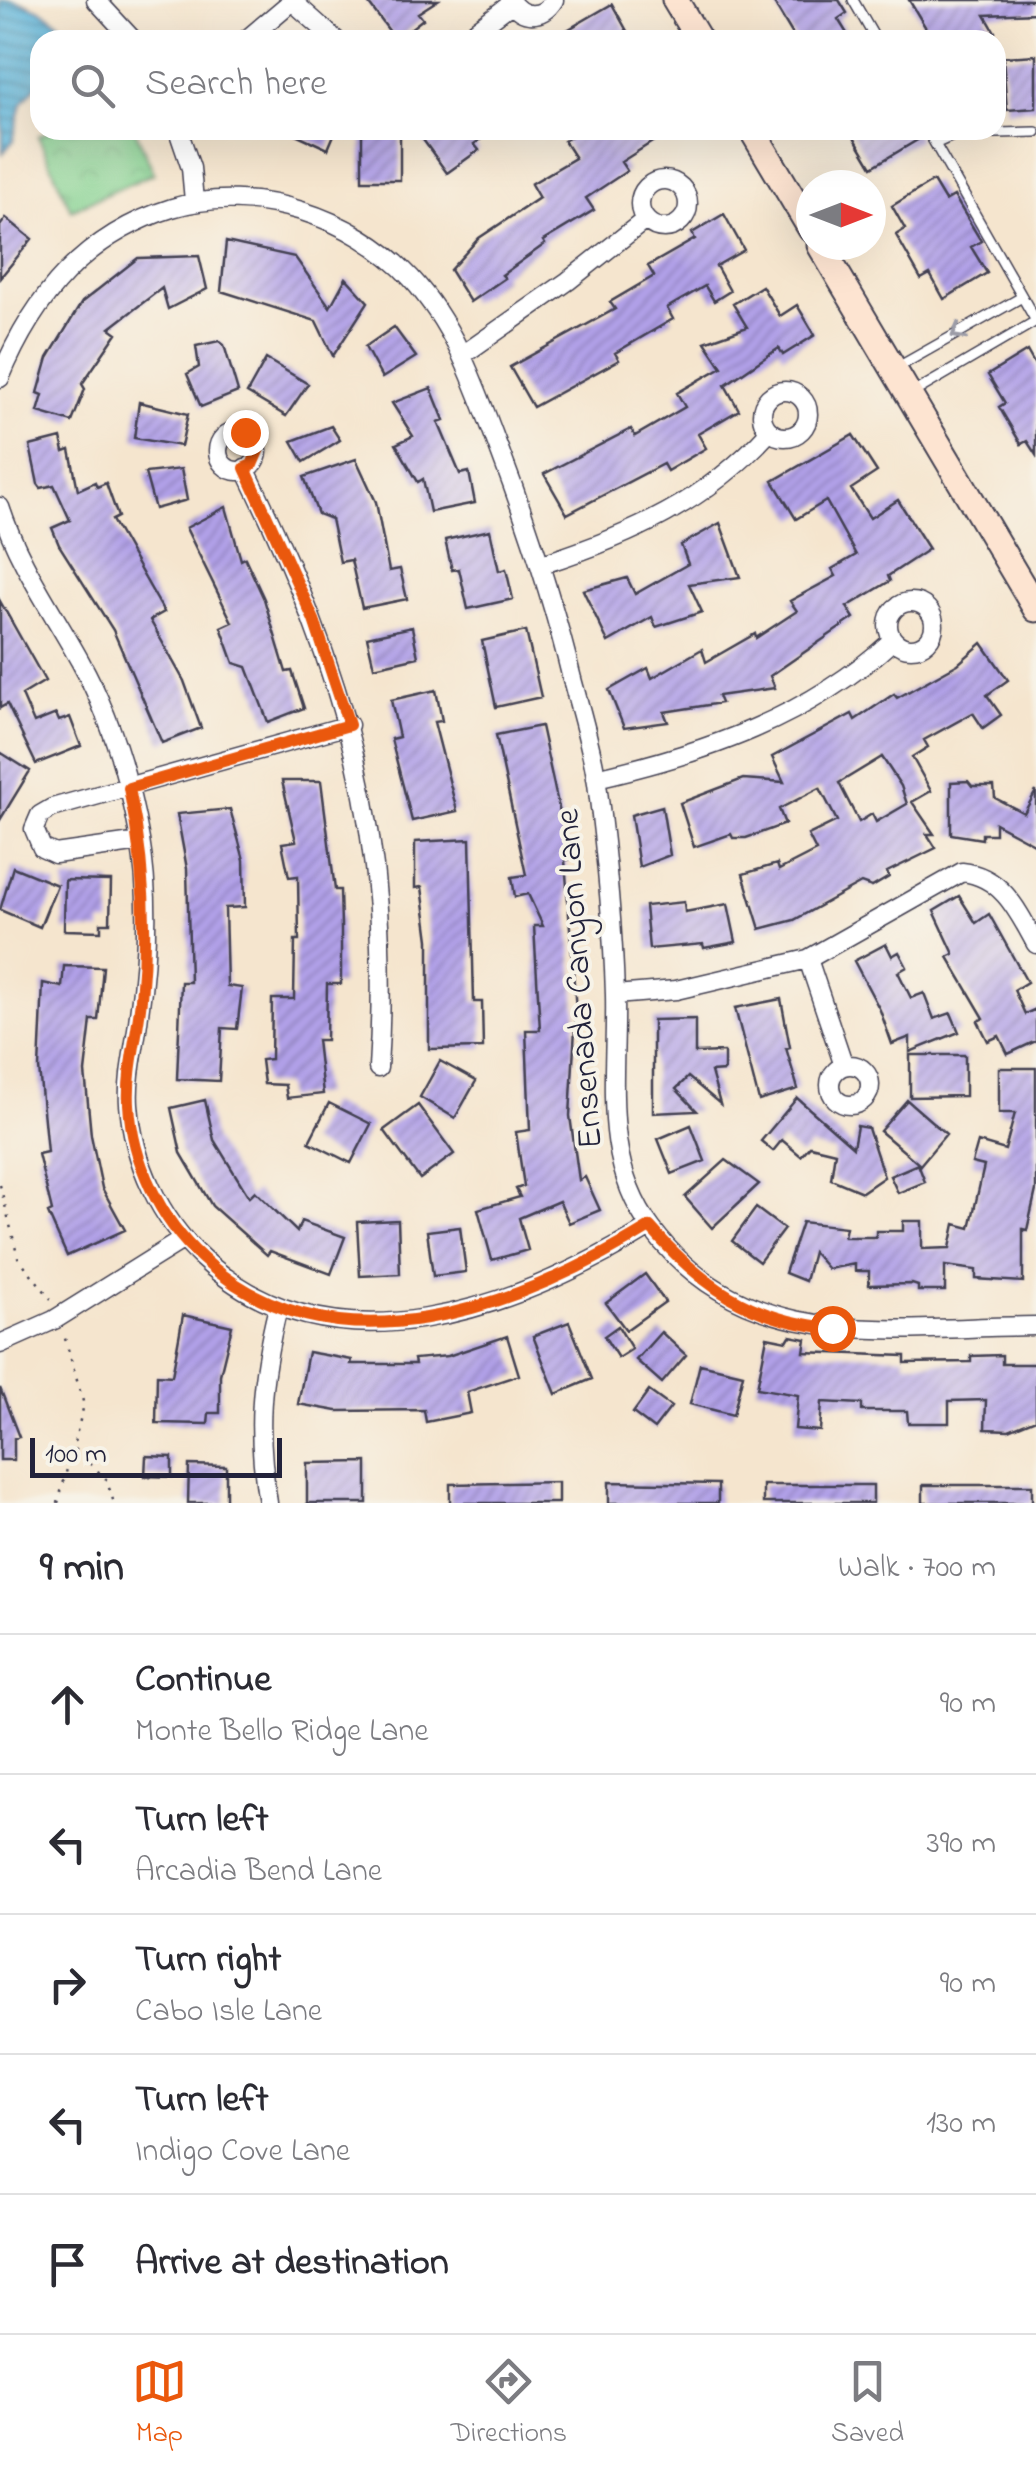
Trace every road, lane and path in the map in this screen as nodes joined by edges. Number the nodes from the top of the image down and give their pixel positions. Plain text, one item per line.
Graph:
1 (96, 0) edge
2 (292, 0) edge
3 (554, 0) edge
4 (675, 0) edge
5 (853, 0) edge
6 (511, 2) edge
7 (124, 30) edge
8 (258, 30) edge
9 (325, 30) edge
10 (476, 30) edge
11 (693, 30) edge
12 (870, 30) edge
13 (1036, 132) edge
14 (1006, 133) edge
15 (181, 140) edge
16 (758, 140) edge
17 (933, 140) edge
18 (944, 140) edge
19 (936, 144) junction
20 (194, 202) junction
21 (796, 204) edge
22 (646, 220) dead end
23 (829, 260) edge
24 (1022, 297) junction
25 (1036, 321) edge
26 (464, 354) junction
27 (894, 369) junction
28 (0, 378) edge
29 (909, 395) junction
30 (770, 431) dead end
31 (245, 468) dead end
32 (0, 507) edge
33 (542, 564) junction
34 (1033, 596) edge
35 (893, 640) dead end
36 (349, 725) junction
37 (596, 778) junction
38 (129, 788) junction
39 (140, 842) junction
40 (1036, 944) edge
41 (808, 959) junction
42 (615, 995) junction
43 (844, 1066) dead end
44 (378, 1068) dead end
45 (650, 1227) junction
46 (182, 1240) junction
47 (278, 1307) junction
48 (1036, 1326) edge
49 (0, 1344) edge
50 (58, 1503) edge
51 (114, 1503) edge
52 (268, 1503) edge

1 - 7 street
2 - 8 street
2 - 9 street
3 - 6 street
4 - 11 main road
5 - 12 lane
6 - 10 street
13 - 14 lane
15 - 20 street
16 - 21 main road
17 - 19 lane
18 - 19 lane
19 - 24 lane
20 - 26 street, Ensenada Canyon Lane
20 - 28 street, Ensenada Canyon Lane
22 - 26 street
23 - 27 main road
24 - 25 lane
24 -> 27 lane
25 - 29 lane
26 - 33 street, Ensenada Canyon Lane
27 - 29 main road
29 - 34 main road
30 - 33 street
31 - 36 street
32 - 38 street
33 - 37 street, Ensenada Canyon Lane
35 - 37 street
36 - 38 street
36 - 44 street
37 - 42 street, Ensenada Canyon Lane
38 - 39 street
38 - 39 street
39 - 46 street
40 - 41 street
41 - 42 street
41 - 43 street
42 - 45 street, Ensenada Canyon Lane
45 - 47 street
45 - 48 street, Ensenada Canyon Lane
46 - 47 street
46 - 49 street
47 - 52 street
50 - 51 path

